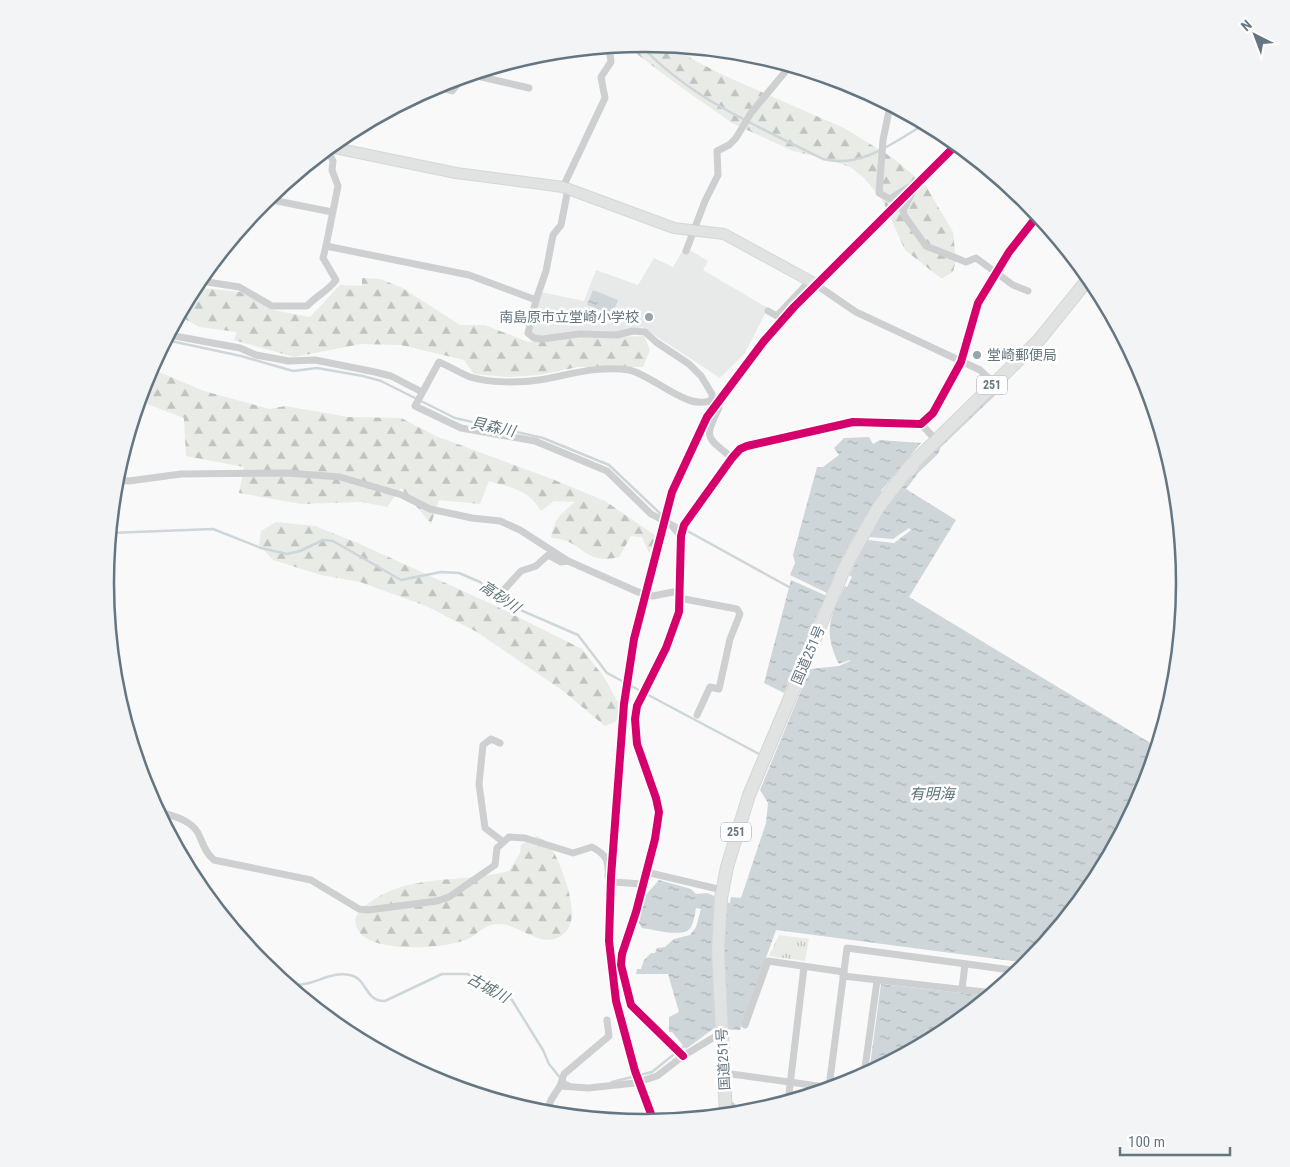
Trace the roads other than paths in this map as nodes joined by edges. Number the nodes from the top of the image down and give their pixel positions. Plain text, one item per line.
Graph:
1 (610, 54) edge
2 (785, 72) edge
3 (486, 77) edge
4 (529, 88) dead end
5 (889, 112) edge
6 (340, 149) edge
7 (330, 156) edge
8 (566, 188) junction
9 (278, 200) edge
10 (332, 212) junction
11 (1033, 221) edge
12 (693, 231) junction
13 (326, 246) junction
14 (686, 251) dead end
15 (996, 272) junction
16 (207, 282) edge
17 (811, 282) junction
18 (1084, 284) edge
19 (1028, 291) dead end
20 (536, 300) junction
21 (768, 311) dead end
22 (176, 336) edge
23 (960, 362) junction
24 (994, 383) junction
25 (419, 397) junction
26 (712, 400) junction
27 (921, 424) junction
28 (935, 439) junction
29 (732, 458) junction
30 (124, 481) edge
31 (682, 532) junction
32 (568, 561) junction
33 (500, 594) dead end
34 (678, 595) junction
35 (697, 715) dead end
36 (500, 743) dead end
37 (168, 815) edge
38 (502, 841) junction
39 (646, 872) junction
40 (642, 884) junction
41 (722, 894) junction
42 (965, 964) junction
43 (804, 967) junction
44 (1009, 970) edge
45 (844, 974) junction
46 (877, 981) junction
47 (962, 989) junction
48 (984, 992) edge
49 (607, 1020) dead end
50 (745, 1025) dead end
51 (721, 1028) junction
52 (680, 1053) junction
53 (865, 1066) edge
54 (724, 1073) junction
55 (832, 1080) edge
56 (561, 1082) junction
57 (790, 1083) junction
58 (816, 1086) edge
59 (789, 1094) edge
60 (725, 1100) junction
61 (549, 1105) edge
62 (733, 1107) edge
63 (726, 1108) edge

1 - 8 street
2 - 12 street
3 - 4 street
5 - 15 street
6 - 8 street
7 - 10 street
8 - 12 street
8 - 20 street
9 - 10 street
10 - 13 street
11 - 15 street
12 - 14 street
12 - 17 street
13 - 16 street
13 - 20 street
15 - 19 street
15 - 23 street
17 - 21 street
17 - 23 street
18 - 24 highway, 国道251号 / 251
20 - 26 street
22 - 25 street
23 - 24 street
23 - 27 street
24 - 28 highway, 国道251号 / 251
25 - 26 street
25 - 31 street
26 - 29 street
27 - 28 street
27 - 29 street
28 - 41 highway, 国道251号 / 251
29 - 31 street
30 - 32 street
31 - 34 street
32 - 33 street
32 - 34 street
34 - 35 street
34 - 39 street
36 - 38 street
37 - 38 street
38 - 40 street
39 - 40 street
39 - 41 street
40 - 52 street
41 - 51 highway, 国道251号 / 251
42 - 44 street
42 - 45 street
42 - 47 street
43 - 45 street
43 - 50 street
43 - 57 street
45 - 46 street
45 - 55 street
46 - 47 street
46 - 53 street
47 - 48 street
49 - 56 street
51 - 52 street
51 - 54 highway, 国道251号 / 251
52 - 56 street
54 - 57 street
54 - 60 highway, 国道251号 / 251
56 - 61 street
57 - 58 street
57 - 59 street
60 - 62 street
60 - 63 highway, 国道251号 / 251

